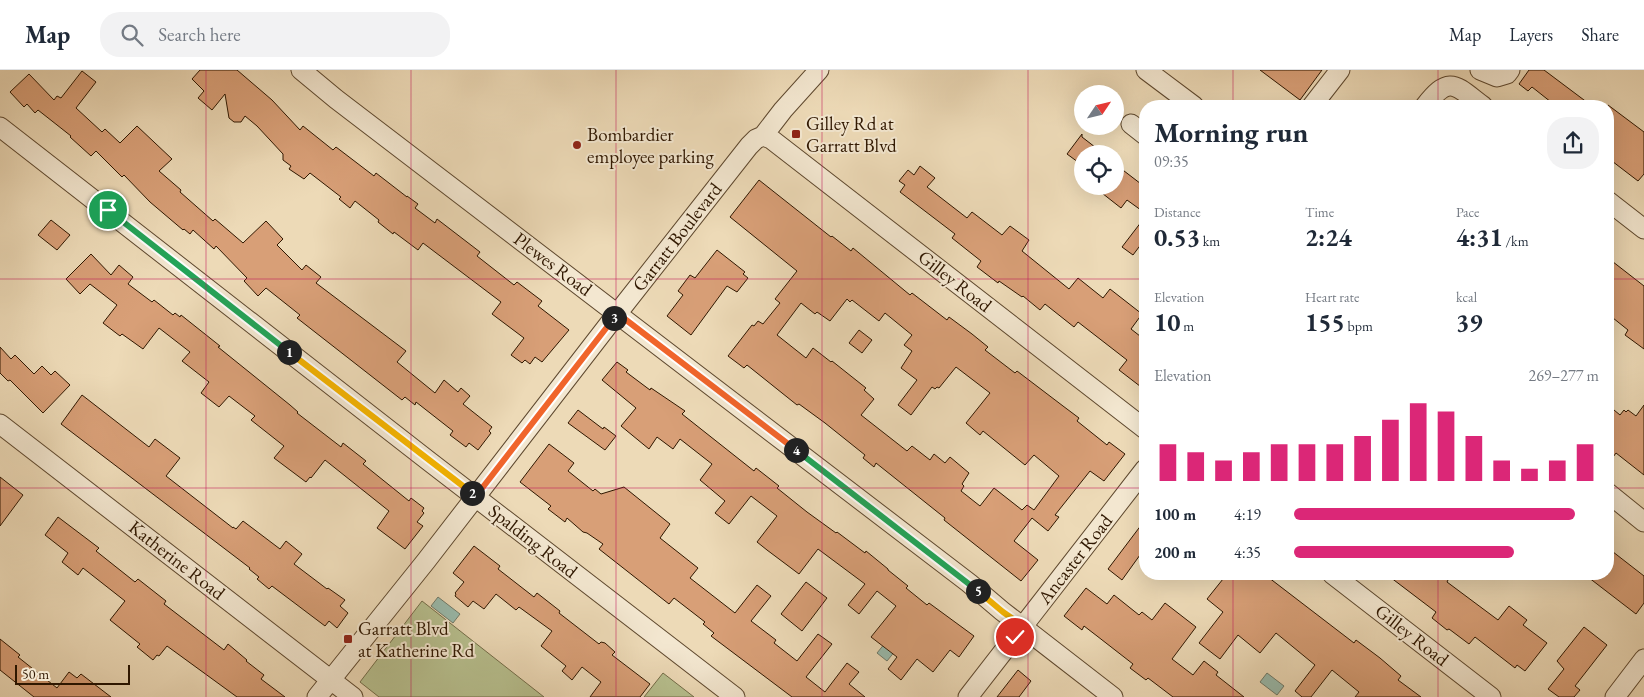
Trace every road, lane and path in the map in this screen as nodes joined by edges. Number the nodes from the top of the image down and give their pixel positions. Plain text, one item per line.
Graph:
1 (820, 70) edge
2 (1146, 70) edge
3 (1340, 70) edge
4 (1480, 70) edge
5 (1510, 70) edge
6 (304, 71) edge
7 (1186, 100) edge
8 (1317, 100) edge
9 (1431, 100) edge
10 (1475, 100) edge
11 (0, 127) edge
12 (763, 136) junction
13 (1614, 206) edge
14 (1644, 229) edge
15 (617, 313) junction
16 (0, 424) edge
17 (1139, 424) edge
18 (1139, 477) edge
19 (476, 496) junction
20 (1614, 498) edge
21 (1644, 522) edge
22 (1340, 580) edge
23 (1023, 626) junction
24 (1644, 659) edge
25 (331, 679) junction
26 (317, 697) edge
27 (353, 697) edge
28 (735, 697) edge
29 (968, 697) edge
30 (1113, 697) edge
31 (1492, 697) edge
32 (1615, 697) edge

1 - 12 street, Garratt Boulevard
2 - 7 street
3 - 8 street
4 - 5 street
6 - 15 street, Plewes Road
9 - 10 street
11 - 19 street, Spalding Road
12 - 15 street, Garratt Boulevard
12 - 17 street, Gilley Road
13 - 14 street
15 - 19 street, Garratt Boulevard
15 - 23 street, Plewes Road
16 - 25 street, Katherine Road
18 - 23 street, Ancaster Road
19 - 25 street, Garratt Boulevard
19 - 28 street, Spalding Road
20 - 21 street
22 - 31 street, Gilley Road
23 - 29 street, Ancaster Road
23 - 30 street, Plewes Road
24 - 32 street
25 - 26 street, Garratt Boulevard
25 - 27 street, Katherine Road

